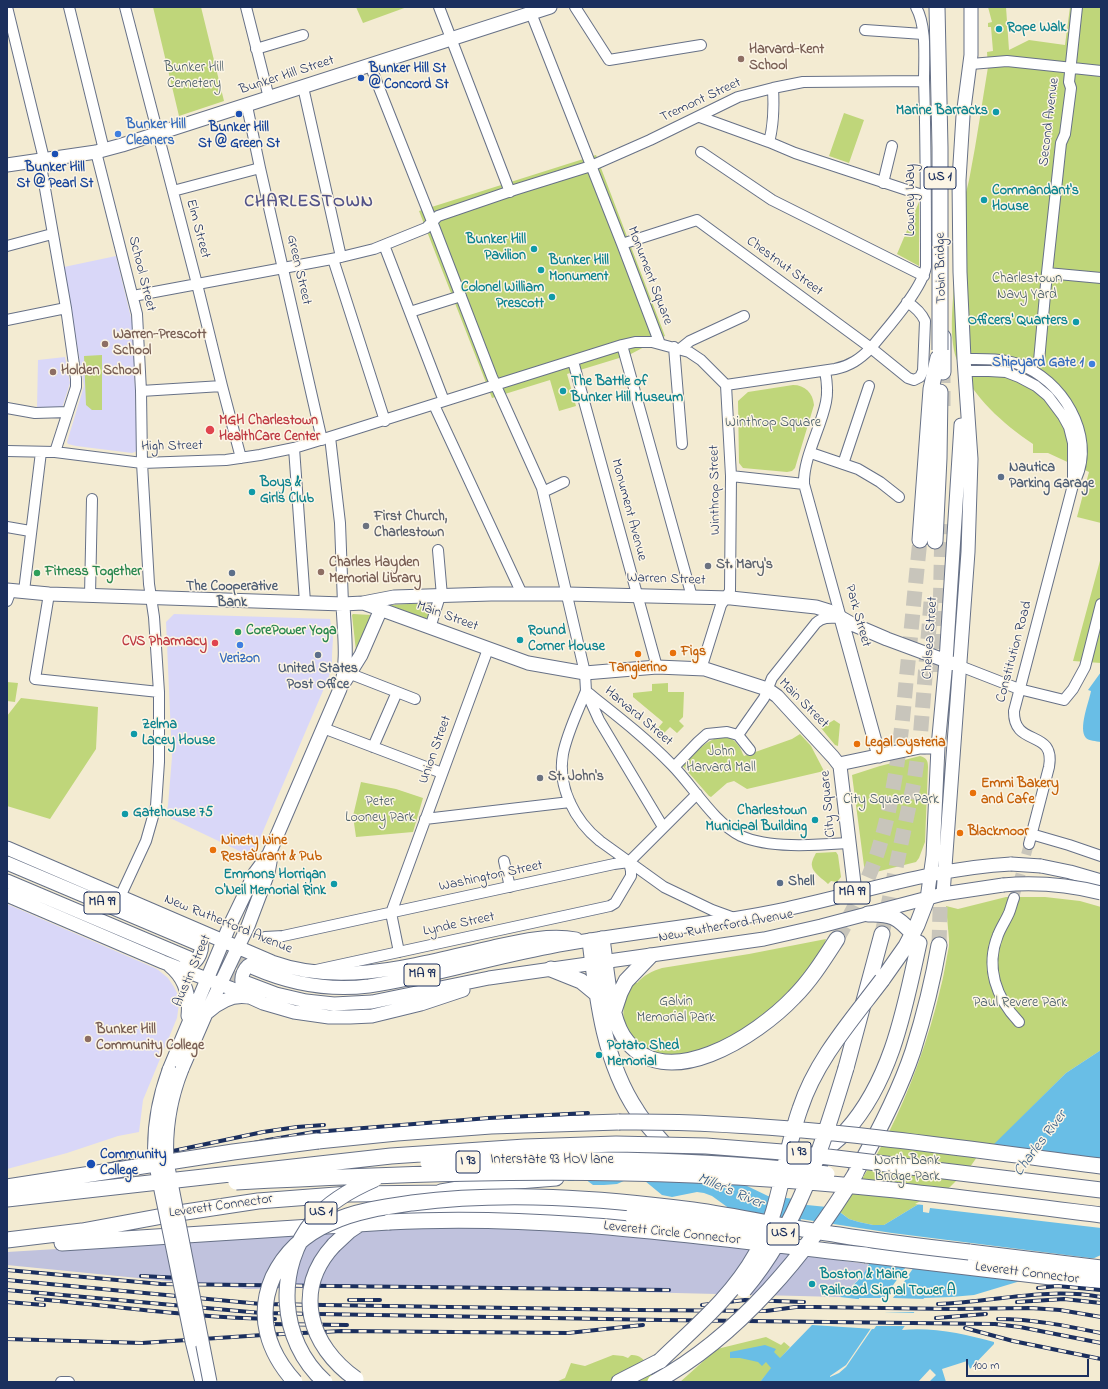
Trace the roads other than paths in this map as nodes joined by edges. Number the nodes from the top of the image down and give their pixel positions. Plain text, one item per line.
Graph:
1 (7, 7) edge
2 (69, 7) edge
3 (125, 7) edge
4 (246, 7) edge
5 (439, 7) edge
6 (550, 7) edge
7 (575, 7) edge
8 (916, 7) edge
9 (937, 7) edge
10 (971, 7) edge
11 (1078, 7) edge
12 (531, 13) junction
13 (865, 30) dead end
14 (297, 33) dead end
15 (924, 34) junction
16 (450, 38) junction
17 (701, 45) dead end
18 (256, 48) junction
19 (971, 64) junction
20 (370, 65) junction
21 (1071, 67) junction
22 (1101, 71) edge
23 (924, 80) junction
24 (303, 87) junction
25 (773, 88) junction
26 (269, 98) junction
27 (247, 106) junction
28 (700, 117) junction
29 (158, 134) junction
30 (769, 142) junction
31 (892, 146) dead end
32 (100, 151) junction
33 (701, 152) dead end
34 (42, 160) junction
35 (7, 165) edge
36 (591, 166) junction
37 (260, 168) junction
38 (883, 183) junction
39 (173, 191) junction
40 (510, 192) junction
41 (925, 196) junction
42 (432, 222) junction
43 (52, 234) junction
44 (622, 244) junction
45 (384, 245) junction
46 (7, 246) edge
47 (337, 258) junction
48 (283, 267) junction
49 (1047, 273) junction
50 (924, 276) junction
51 (1101, 278) edge
52 (197, 284) junction
53 (133, 296) junction
54 (460, 296) junction
55 (907, 302) junction
56 (66, 308) junction
57 (410, 312) junction
58 (744, 316) dead end
59 (7, 320) edge
60 (660, 344) junction
61 (622, 345) junction
62 (677, 348) junction
63 (871, 348) junction
64 (573, 361) junction
65 (1039, 361) dead end
66 (964, 370) junction
67 (825, 371) junction
68 (939, 380) junction
69 (496, 385) junction
70 (726, 385) junction
71 (222, 386) junction
72 (869, 386) dead end
73 (141, 391) junction
74 (444, 402) junction
75 (434, 405) junction
76 (7, 408) edge
77 (68, 412) junction
78 (385, 421) junction
79 (326, 438) junction
80 (682, 444) dead end
81 (294, 448) junction
82 (7, 451) edge
83 (41, 452) junction
84 (55, 452) junction
85 (810, 453) junction
86 (241, 458) junction
87 (142, 463) junction
88 (843, 464) junction
89 (731, 476) junction
90 (564, 482) dead end
91 (804, 484) junction
92 (543, 492) junction
93 (899, 497) dead end
94 (92, 499) dead end
95 (7, 527) edge
96 (30, 531) junction
97 (920, 540) tunnel mouth
98 (935, 541) tunnel mouth
99 (438, 550) dead end
100 (12, 593) edge
101 (49, 594) junction
102 (522, 594) junction
103 (567, 594) junction
104 (90, 595) junction
105 (441, 596) junction
106 (638, 596) junction
107 (692, 597) junction
108 (151, 598) junction
109 (726, 598) junction
110 (305, 602) junction
111 (363, 603) junction
112 (343, 604) junction
113 (1101, 604) edge
114 (381, 610) junction
115 (840, 618) junction
116 (430, 628) junction
117 (488, 649) junction
118 (946, 661) junction
119 (960, 666) junction
120 (657, 667) junction
121 (701, 669) junction
122 (347, 672) junction
123 (584, 673) junction
124 (767, 689) junction
125 (1019, 689) junction
126 (586, 691) junction
127 (159, 692) junction
128 (397, 692) junction
129 (415, 699) dead end
130 (323, 728) junction
131 (738, 735) junction
132 (373, 747) junction
133 (938, 747) junction
134 (750, 750) dead end
135 (879, 756) junction
136 (839, 764) junction
137 (674, 767) junction
138 (442, 773) junction
139 (697, 794) junction
140 (570, 802) junction
141 (425, 819) junction
142 (664, 827) junction
143 (849, 843) junction
144 (7, 848) edge
145 (269, 854) junction
146 (1101, 856) edge
147 (504, 861) dead end
148 (629, 862) junction
149 (7, 863) edge
150 (945, 871) junction
151 (930, 874) junction
152 (7, 880) edge
153 (1101, 881) edge
154 (510, 887) junction
155 (855, 892) junction
156 (1101, 893) edge
157 (943, 894) junction
158 (7, 895) edge
159 (120, 897) junction
160 (1014, 898) tunnel mouth
161 (927, 899) junction
162 (391, 913) junction
163 (868, 914) junction
164 (736, 919) junction
165 (192, 928) junction
166 (882, 934) tunnel mouth
167 (265, 937) dead end
168 (916, 938) junction
169 (837, 939) tunnel mouth
170 (223, 940) junction
171 (596, 940) junction
172 (196, 943) tunnel mouth
173 (939, 944) tunnel mouth
174 (238, 947) junction
175 (399, 952) junction
176 (650, 956) junction
177 (189, 958) tunnel mouth
178 (163, 962) junction
179 (272, 962) junction
180 (599, 962) junction
181 (178, 967) junction
182 (254, 968) tunnel mouth
183 (550, 969) junction
184 (308, 972) junction
185 (511, 975) junction
186 (207, 979) junction
187 (247, 983) tunnel mouth
188 (220, 984) junction
189 (598, 995) junction
190 (250, 997) junction
191 (614, 1014) junction
192 (205, 1016) junction
193 (1019, 1022) dead end
194 (186, 1030) junction
195 (176, 1070) junction
196 (496, 1148) junction
197 (1101, 1166) edge
198 (633, 1174) junction
199 (7, 1187) edge
200 (1101, 1190) edge
201 (7, 1191) edge
202 (437, 1194) joint
203 (928, 1194) junction
204 (520, 1197) junction
205 (7, 1200) edge
206 (1101, 1214) edge
207 (350, 1224) joint
208 (7, 1240) edge
209 (334, 1245) junction
210 (7, 1247) edge
211 (969, 1252) joint
212 (866, 1255) junction
213 (954, 1266) joint
214 (1101, 1268) edge
215 (1101, 1283) edge
216 (196, 1338) junction
217 (660, 1361) junction
218 (61, 1382) edge
219 (69, 1382) edge
220 (202, 1382) edge
221 (210, 1382) edge
222 (295, 1382) edge
223 (325, 1382) edge
224 (361, 1382) edge
225 (619, 1382) edge
226 (656, 1382) edge

1 - 34 street
2 - 32 street, School Street
3 - 29 street, Elm Street
4 - 18 street
5 - 16 street
6 - 12 main road, Bunker Hill Street
7 - 17 street
8 - 15 street, Lowney Way
9 - 68 highway, Tobin Bridge / US 1, bridge
9 - 68 highway, Tobin Bridge / US 1, bridge
10 - 19 main road, Chelsea Street
11 - 21 street, Second Avenue
12 - 16 main road, Bunker Hill Street
12 - 36 street, Monument Square
13 - 15 street
14 - 18 street
15 - 23 street, Lowney Way
16 - 20 main road, Bunker Hill Street
16 - 40 street
18 - 26 street
19 - 21 street
19 - 66 main road, Chelsea Street
20 - 24 main road, Bunker Hill Street
20 - 42 street
21 - 22 street
21 - 49 street, Second Avenue
23 - 25 street, Tremont Street
23 - 41 street, Lowney Way
24 - 26 main road, Bunker Hill Street
24 - 47 street
25 - 28 street, Tremont Street
25 - 30 street
26 - 27 main road, Bunker Hill Street
27 - 29 main road, Bunker Hill Street
27 - 37 street, Green Street
28 - 30 street
28 - 36 street, Tremont Street
29 - 32 main road, Bunker Hill Street
29 - 39 street, Elm Street
30 - 38 street
31 - 38 street
32 - 34 main road, Bunker Hill Street
32 - 53 street, School Street
33 - 50 street
34 - 35 main road, Bunker Hill Street
34 - 43 street
36 - 40 street
36 - 44 street, Monument Square
37 - 39 street
37 - 48 street, Green Street
38 - 41 street
39 - 52 street, Elm Street
40 - 42 street
41 - 50 street, Lowney Way
42 - 45 street
42 - 54 street
43 - 46 street
43 - 56 street
44 - 60 street, Monument Square
44 - 63 street, Chestnut Street
45 - 47 street
45 - 57 street
47 - 48 street
47 - 78 street
48 - 52 street
48 - 79 street, Green Street
49 - 51 street
49 - 65 street, Second Avenue
50 - 55 street, Lowney Way
52 - 53 street
52 - 71 street, Elm Street
53 - 73 street, School Street
54 - 57 street
54 - 69 street
55 - 63 street, Lowney Way
55 - 63 street, Chestnut Street
56 - 59 street
56 - 77 street
57 - 74 street
58 - 62 street
60 - 61 street, Monument Square
60 - 62 street
61 - 64 street, Monument Square
61 - 107 street
62 - 70 street
62 - 80 street
63 - 67 street, Lowney Way
64 - 69 street, Monument Square
64 - 106 street, Monument Avenue
66 - 118 main road, Chelsea Street
66 - 119 main road, Chelsea Street
66 - 125 street, Constitution Road
67 - 70 street, Lowney Way
67 - 85 street
68 - 97 highway
68 - 98 highway, US 1
69 - 74 street, High Street
69 - 92 street, Harvard Street
70 - 89 street, Winthrop Street
71 - 73 street
71 - 86 street, Elm Street
72 - 88 street
73 - 87 street, School Street
74 - 75 street, High Street
75 - 78 street, High Street
75 - 102 street
76 - 77 street
77 - 84 street
78 - 79 street, High Street
79 - 81 street, High Street
79 - 112 street, Green Street
81 - 86 street, High Street
81 - 110 street
82 - 83 street, High Street
83 - 84 street, High Street
83 - 96 street
84 - 87 street, High Street
85 - 88 street
85 - 91 street
86 - 87 street, High Street
87 - 108 street, School Street
88 - 93 street
89 - 91 street
89 - 109 street, Winthrop Street
90 - 92 street
91 - 115 street, Park Street
92 - 103 street, Harvard Street
94 - 104 street
95 - 96 street
96 - 100 street
99 - 105 street
100 - 101 main road, Main Street
101 - 104 main road, Main Street
101 - 127 street
102 - 103 main road, Warren Street
102 - 105 main road, Warren Street
103 - 106 main road, Warren Street
103 - 123 street, Harvard Street
104 - 108 main road, Main Street
105 - 111 main road, Warren Street
105 - 116 street
106 - 107 main road, Warren Street
106 - 120 street, Monument Avenue
107 - 109 main road, Warren Street
108 - 110 main road, Main Street
108 - 127 street, School Street
109 - 115 main road, Warren Street
109 - 121 street, Winthrop Street
110 - 112 main road, Main Street
111 - 112 main road, Main Street
111 - 114 main road, Main Street
112 - 122 main road, Austin Street
113 - 125 street, Warren Street
114 - 116 main road, Main Street
114 - 122 main road
115 - 118 main road, Warren Street
115 - 124 street
115 - 135 main road, Park Street
116 - 117 main road, Main Street
117 - 123 main road, Main Street
117 - 138 street, Union Street
118 - 119 main road, Warren Street
118 - 133 main road, Chelsea Street
119 - 125 street, Warren Street
119 - 150 main road, Chelsea Street
120 - 121 main road, Main Street
120 - 123 main road, Main Street
121 - 124 main road, Main Street
122 - 128 street
122 - 130 main road, Austin Street
123 - 126 street, Harvard Street
124 - 131 street
124 - 136 main road, Main Street
125 - 146 street, Constitution Road
126 - 137 street, Harvard Street
126 - 140 street
126 - 142 street
127 - 159 street, School Street
128 - 129 street
128 - 132 street
130 - 132 street
130 - 145 main road, Austin Street
131 - 134 street
131 - 137 street
132 - 138 street
133 - 135 main road, City Square
133 - 151 main road, Chelsea Street
135 - 136 main road, City Square
136 - 143 main road, City Square
137 - 139 street, Harvard Street
138 - 141 street, Union Street
139 - 142 street
139 - 143 street, Harvard Street
140 - 141 street
140 - 148 street
141 - 162 street, Union Street
142 - 148 street
143 - 155 main road, City Square
144 - 159 main road, New Rutherford Avenue
145 - 170 main road, Austin Street
145 - 174 main road, Austin Street
147 - 154 street
148 - 154 street, Washington Street
148 - 164 street
148 - 175 street, Lynde Street
149 - 172 main road, New Rutherford Avenue / MA 99
150 - 151 main road, New Rutherford Avenue / MA 99
150 - 153 main road, New Rutherford Avenue, bridge
150 - 157 main road, Chelsea Street
151 - 155 main road, New Rutherford Avenue / MA 99
151 - 161 main road, Chelsea Street
152 - 177 main road, MA 99
154 - 162 street, Washington Street
155 - 164 main road, New Rutherford Avenue / MA 99
156 - 157 main road, New Rutherford Avenue, bridge
157 - 161 main road, New Rutherford Avenue / MA 99
158 - 178 main road, New Rutherford Avenue
159 - 165 main road, New Rutherford Avenue
160 - 193 street
161 - 163 main road, New Rutherford Avenue / MA 99
161 - 168 highway
162 - 167 street, Washington Street
162 - 175 street
163 - 168 highway
163 - 176 main road, New Rutherford Avenue / MA 99
164 - 171 main road, New Rutherford Avenue / MA 99
165 - 170 main road, New Rutherford Avenue
165 - 181 main road
166 - 217 highway, US 1, bridge
168 - 189 highway, bridge
168 - 217 highway, bridge
169 - 191 highway
170 - 174 main road, New Rutherford Avenue
170 - 186 main road, Austin Street
171 - 180 highway
171 - 182 main road, New Rutherford Avenue / MA 99
171 - 184 main road, New Rutherford Avenue
173 - 226 highway, US 1, bridge
174 - 179 main road, New Rutherford Avenue
174 - 188 main road, Austin Street
175 - 184 street, Lynde Street
176 - 180 main road, New Rutherford Avenue / MA 99
176 - 191 highway
178 - 181 main road, New Rutherford Avenue
178 - 194 main road
179 - 184 main road, New Rutherford Avenue
179 - 190 main road
180 - 183 main road, New Rutherford Avenue / MA 99
180 - 189 highway
180 - 191 highway
181 - 186 main road, New Rutherford Avenue
183 - 185 main road, New Rutherford Avenue / MA 99
183 - 189 highway
185 - 187 main road, New Rutherford Avenue / MA 99
185 - 190 main road, New Rutherford Avenue
186 - 188 main road, New Rutherford Avenue
186 - 194 main road, Austin Street
188 - 190 main road, New Rutherford Avenue
188 - 192 main road, Austin Street
190 - 192 main road
192 - 195 main road, Austin Street
194 - 195 main road, Austin Street
195 - 216 main road, Austin Street, bridge
196 - 200 highway, I 93, bridge
196 - 205 highway, I 93, bridge
196 - 223 highway, US 1, bridge
197 - 199 highway, bridge
198 - 203 highway, I 93, bridge
198 - 205 highway, I 93, bridge
198 - 209 highway, US 1, bridge
201 - 203 highway, Interstate 93 HOV lane / I 93, bridge
202 - 204 highway, Leverett Circle Connector, bridge
202 - 208 highway, Leverett Connector, bridge
203 - 206 highway, I 93, bridge
204 - 211 highway, Leverett Circle Connector, bridge
204 - 222 highway, bridge
207 - 210 highway, Leverett Connector
207 - 212 highway, Leverett Circle Connector, bridge
209 - 212 highway, bridge
209 - 224 highway, US 1, bridge
211 - 214 highway, Leverett Connector
212 - 213 highway, Leverett Circle Connector
213 - 215 highway, Leverett Connector
216 - 220 main road
216 - 221 main road, bridge
217 - 225 highway, US 1
218 - 219 street

